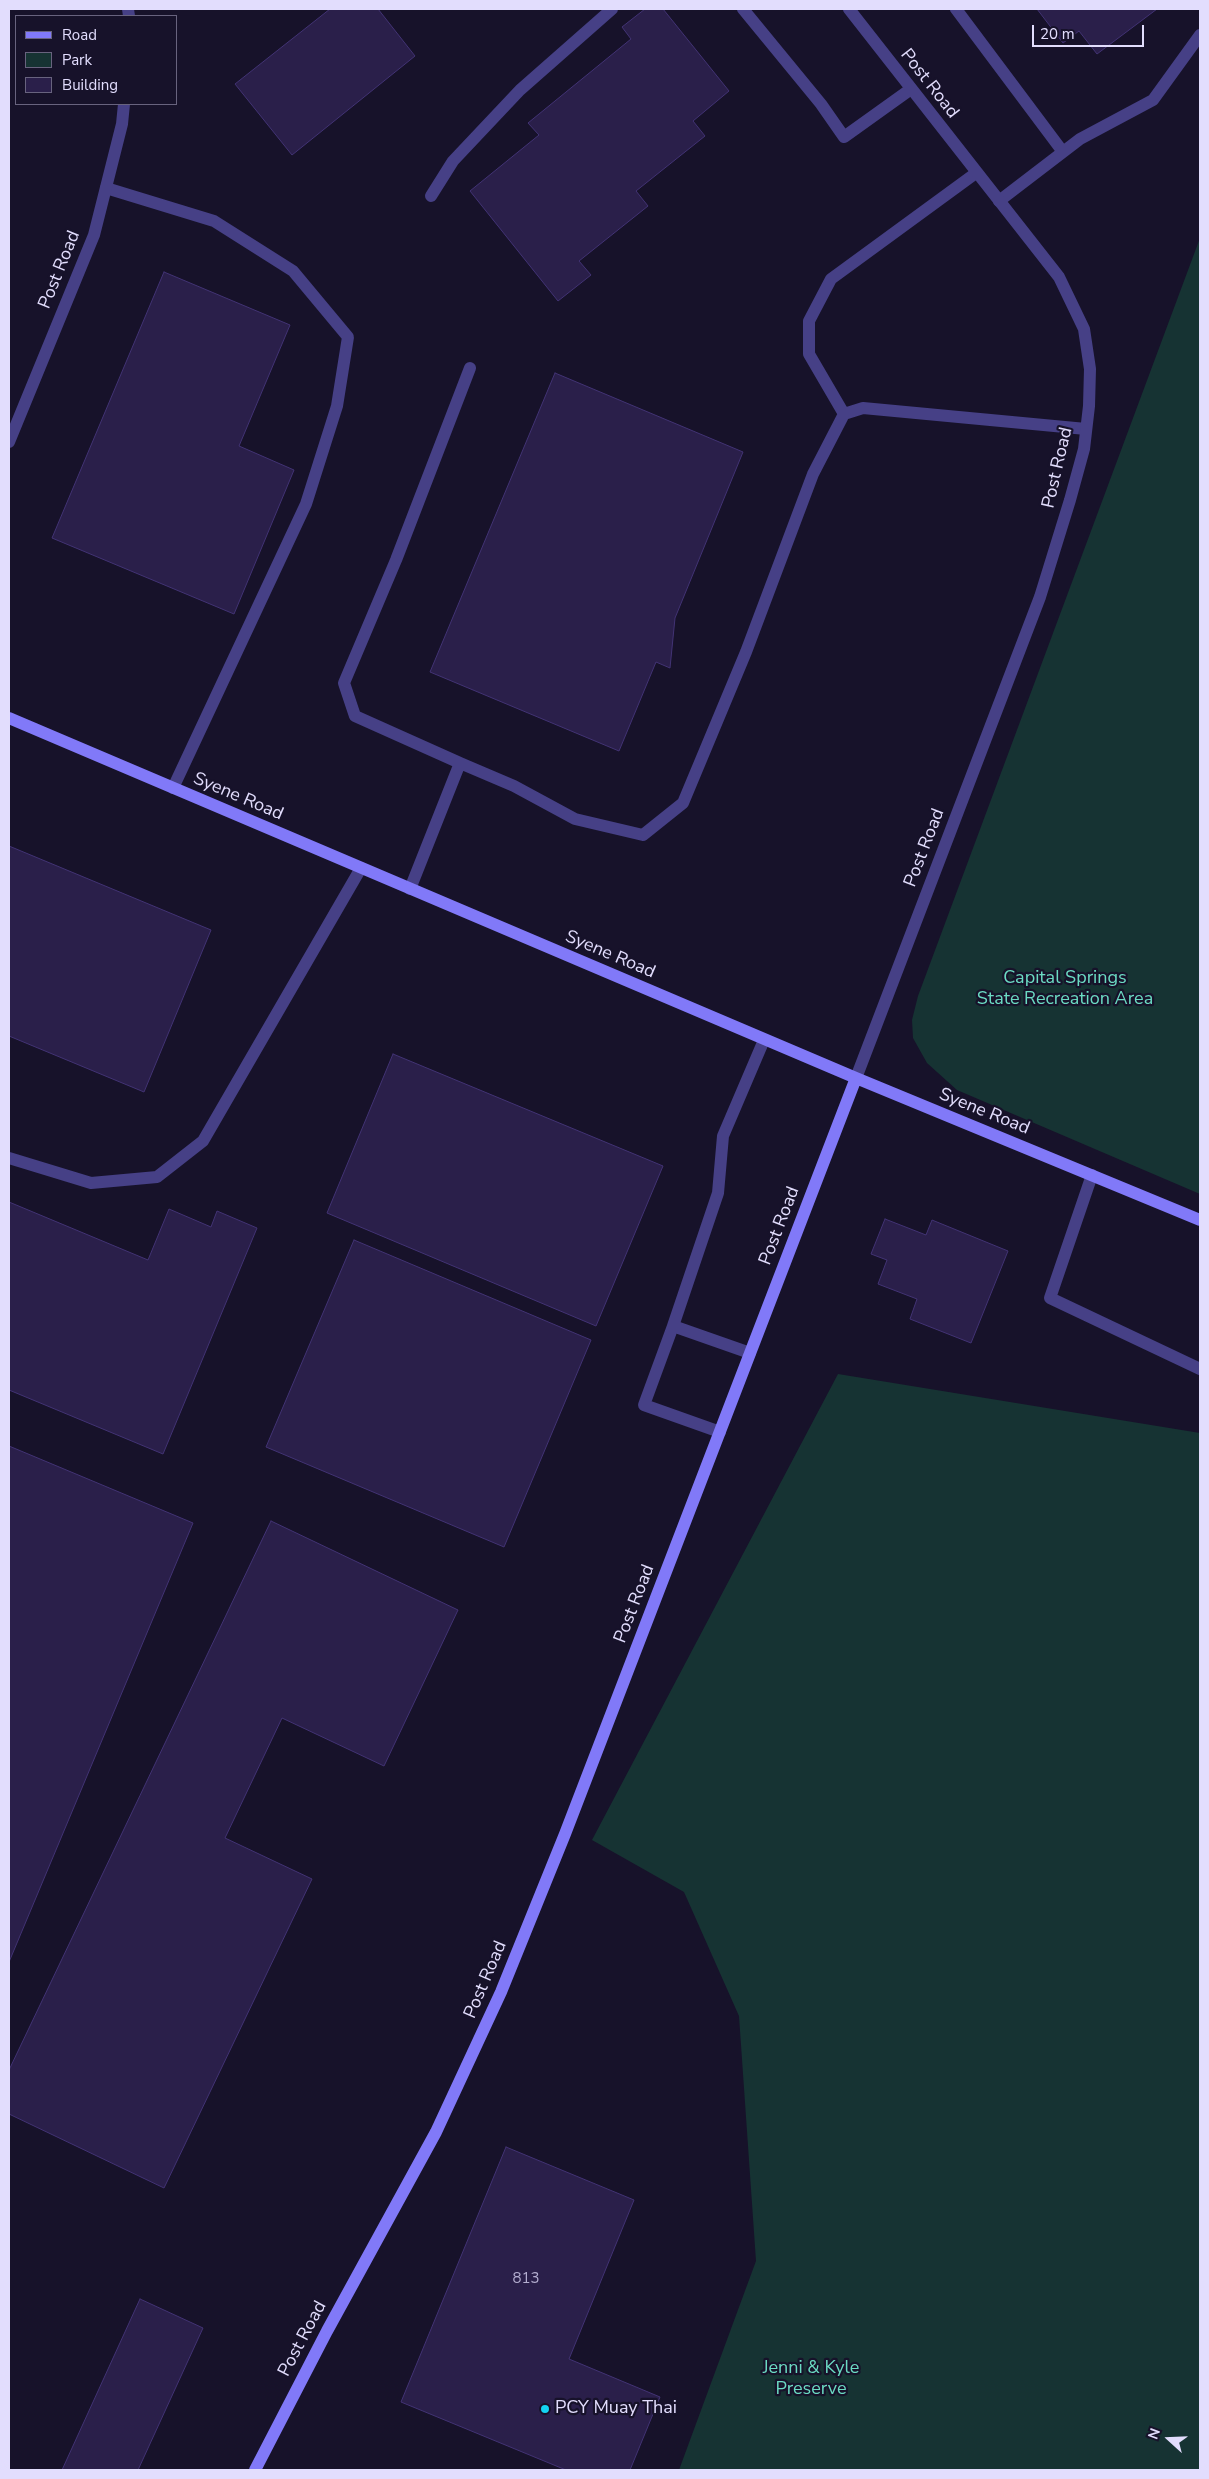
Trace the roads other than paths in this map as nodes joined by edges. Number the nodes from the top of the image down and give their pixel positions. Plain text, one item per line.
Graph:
1 (612, 9) edge
2 (743, 9) edge
3 (849, 9) edge
4 (956, 9) edge
5 (1200, 35) edge
6 (911, 89) junction
7 (124, 105) edge
8 (1063, 152) junction
9 (976, 173) junction
10 (106, 188) junction
11 (431, 196) dead end
12 (999, 202) junction
13 (470, 368) dead end
14 (844, 414) junction
15 (1086, 429) junction
16 (9, 442) edge
17 (9, 718) edge
18 (460, 763) junction
19 (173, 788) junction
20 (361, 868) junction
21 (410, 889) junction
22 (764, 1040) junction
23 (856, 1078) junction
24 (9, 1158) edge
25 (1092, 1176) junction
26 (1200, 1220) edge
27 (673, 1326) junction
28 (750, 1354) junction
29 (1200, 1369) edge
30 (720, 1432) junction
31 (255, 2470) edge

1 - 11 street
2 - 6 street
3 - 6 street, Post Road
4 - 8 street
5 - 8 street
6 - 9 street, Post Road
7 - 10 street, Post Road
8 - 12 street
9 - 12 street, Post Road
9 - 14 street
10 - 16 street, Post Road
10 - 19 street
12 - 15 street, Post Road
13 - 18 street
14 - 15 street
14 - 18 street
15 - 23 street, Post Road
17 - 19 street, Syene Road
18 - 21 street
19 - 20 street, Syene Road
20 - 21 street, Syene Road
20 - 24 street
21 - 22 street, Syene Road
22 - 23 street, Syene Road
22 - 27 street
23 - 25 street, Syene Road
23 - 28 street, Post Road
25 - 26 street, Syene Road
25 - 29 street
27 - 28 street
27 - 30 street
28 - 30 street, Post Road
30 - 31 street, Post Road

